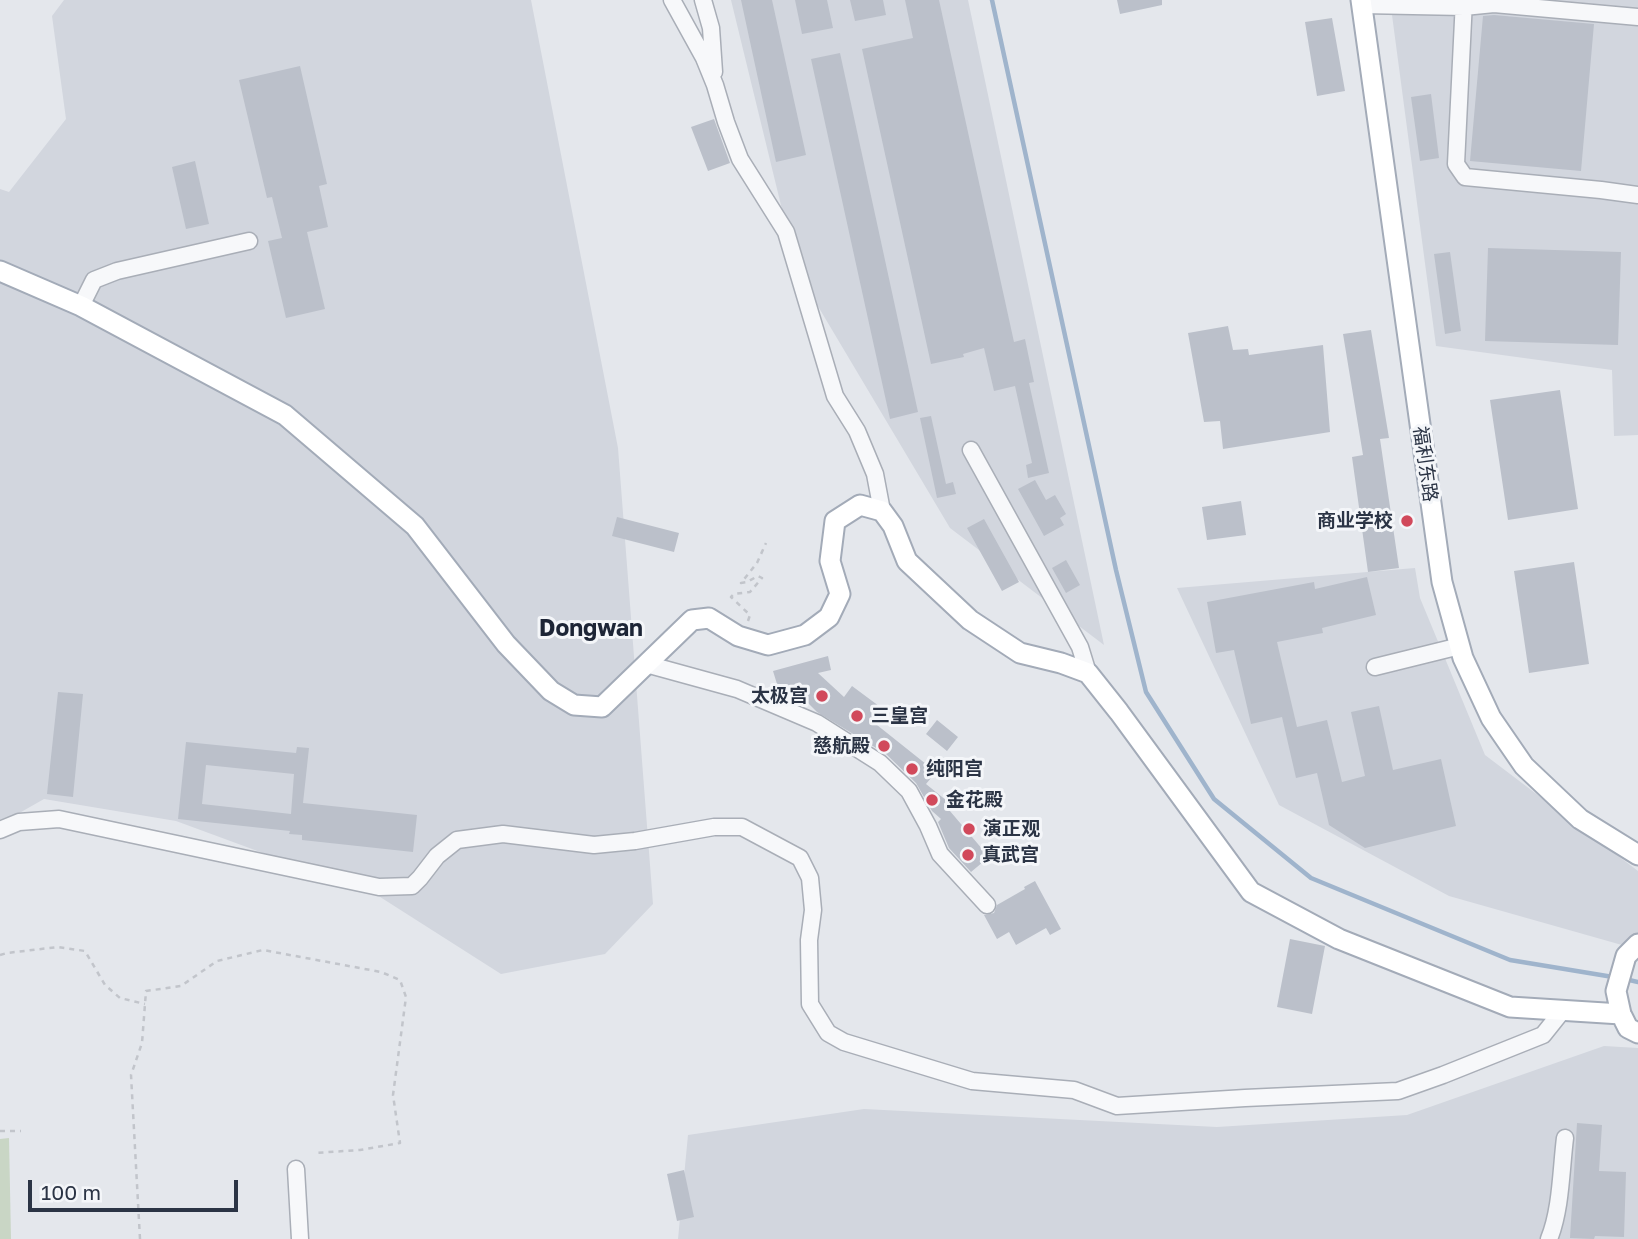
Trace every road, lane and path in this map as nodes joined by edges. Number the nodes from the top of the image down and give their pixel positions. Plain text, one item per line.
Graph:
1 (673, 0) edge
2 (704, 0) edge
3 (1361, 2) edge
4 (1494, 2) edge
5 (1464, 4) edge
6 (1638, 17) edge
7 (715, 85) junction
8 (1638, 195) edge
9 (249, 241) dead end
10 (0, 271) edge
11 (81, 306) junction
12 (971, 450) dead end
13 (881, 511) junction
14 (766, 543) dead end
15 (745, 638) junction
16 (1460, 646) junction
17 (646, 664) junction
18 (1375, 667) dead end
19 (1088, 673) junction
20 (0, 830) edge
21 (1638, 856) edge
22 (987, 905) dead end
23 (1632, 950) edge
24 (0, 955) edge
25 (145, 1003) junction
26 (1563, 1010) junction
27 (1621, 1014) junction
28 (1638, 1033) edge
29 (21, 1130) dead end
30 (0, 1131) edge
31 (1565, 1138) dead end
32 (315, 1153) dead end
33 (296, 1169) dead end
34 (140, 1239) edge
35 (300, 1239) edge
36 (1549, 1239) edge

1 - 7 street
2 - 7 street
3 - 5 street
3 - 16 main road, 福利东路
4 - 5 street
4 - 6 street
5 - 8 street
7 - 13 street
9 - 11 street
10 - 11 main road
11 - 17 main road
12 - 19 street
13 - 15 main road
13 - 19 main road
14 - 15 path
15 - 17 main road
16 - 18 street
16 - 21 main road, 福利东路
17 - 22 street
19 - 26 main road
20 - 26 street
23 - 27 main road
24 - 25 path
25 - 32 path
25 - 34 path
26 - 27 main road
27 - 28 main road
29 - 30 path
31 - 36 street
33 - 35 street

